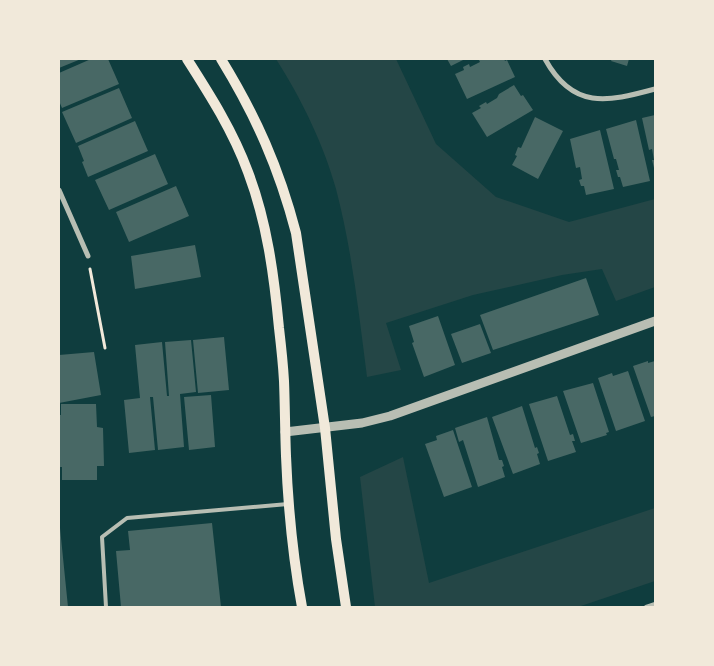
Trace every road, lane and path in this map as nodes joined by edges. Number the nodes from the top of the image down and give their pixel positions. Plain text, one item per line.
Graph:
1 (187, 59) edge
2 (221, 59) edge
3 (545, 59) edge
4 (655, 89) edge
5 (59, 190) edge
6 (88, 256) joint
7 (655, 321) edge
8 (105, 348) dead end
9 (325, 428) junction
10 (285, 432) junction
11 (290, 504) junction
12 (655, 604) edge
13 (106, 607) edge
14 (302, 607) edge
15 (346, 607) edge
16 (646, 607) edge

1 - 10 main road
2 - 9 main road
3 - 4 street
5 - 6 street
6 - 8 path
7 - 9 street
9 - 10 street
9 - 15 main road
10 - 11 main road
11 - 13 lane
11 - 14 main road
12 - 16 lane

